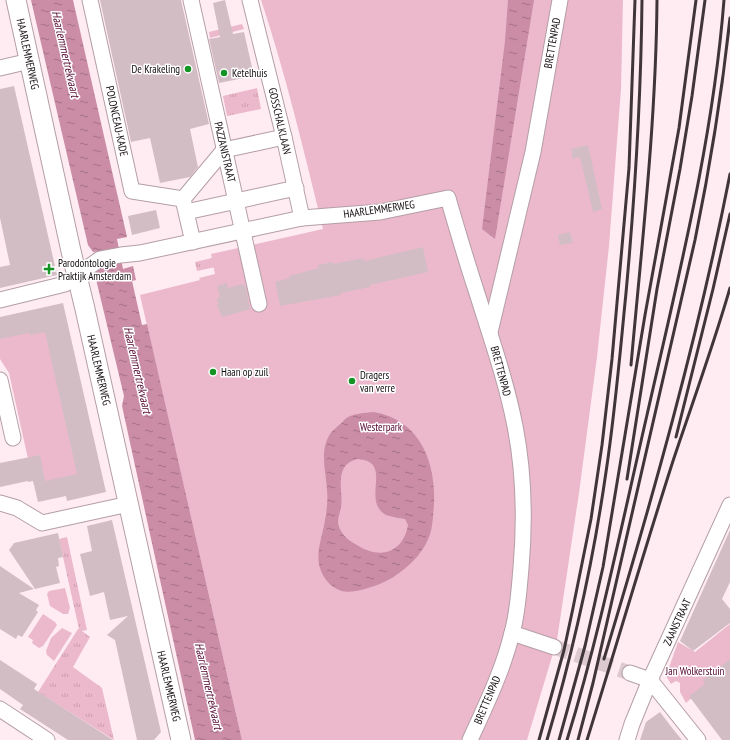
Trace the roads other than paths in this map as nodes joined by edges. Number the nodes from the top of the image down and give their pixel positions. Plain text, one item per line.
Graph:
1 (16, 0) edge
2 (90, 0) edge
3 (191, 0) edge
4 (250, 0) edge
5 (560, 0) edge
6 (30, 62) junction
7 (0, 68) edge
8 (284, 137) junction
9 (224, 150) junction
10 (296, 188) junction
11 (236, 202) junction
12 (185, 206) junction
13 (302, 218) junction
14 (243, 231) junction
15 (193, 242) junction
16 (77, 274) junction
17 (0, 300) edge
18 (259, 304) dead end
19 (490, 332) junction
20 (0, 380) edge
21 (13, 438) dead end
22 (0, 503) edge
23 (129, 504) junction
24 (730, 505) edge
25 (512, 633) junction
26 (554, 647) tunnel mouth
27 (630, 673) tunnel mouth
28 (650, 680) junction
29 (0, 709) edge
30 (47, 740) edge
31 (181, 740) edge
32 (470, 740) edge
33 (627, 740) edge
34 (698, 740) edge

1 - 6 main road, HAARLEMMERWEG
2 - 12 street, POLONCEAU-KADE
3 - 9 street, PAZZANISTRAAT
4 - 8 street, GOSSCHALKLAAN
5 - 19 street, BRETTENPAD
6 - 7 street
6 - 16 main road, HAARLEMMERWEG
8 - 9 street
8 - 10 street, GOSSCHALKLAAN
9 - 11 street, PAZZANISTRAAT
9 - 12 street
10 - 11 street
10 - 13 street, GOSSCHALKLAAN
11 - 12 street
11 - 14 street, PAZZANISTRAAT
12 - 15 street
13 - 14 street, HAARLEMMERWEG
13 - 19 street, HAARLEMMERWEG
14 - 15 street, HAARLEMMERWEG
14 - 18 street, PAZZANISTRAAT
15 - 16 street, HAARLEMMERWEG
16 - 17 street
16 - 23 main road, HAARLEMMERWEG
19 - 25 street, BRETTENPAD
20 - 21 street
22 - 23 street
23 - 31 main road, HAARLEMMERWEG
24 - 28 street, ZAANSTRAAT
25 - 26 street
25 - 32 street, BRETTENPAD
27 - 28 street
28 - 33 street, ZAANSTRAAT
28 - 34 street
29 - 30 street

